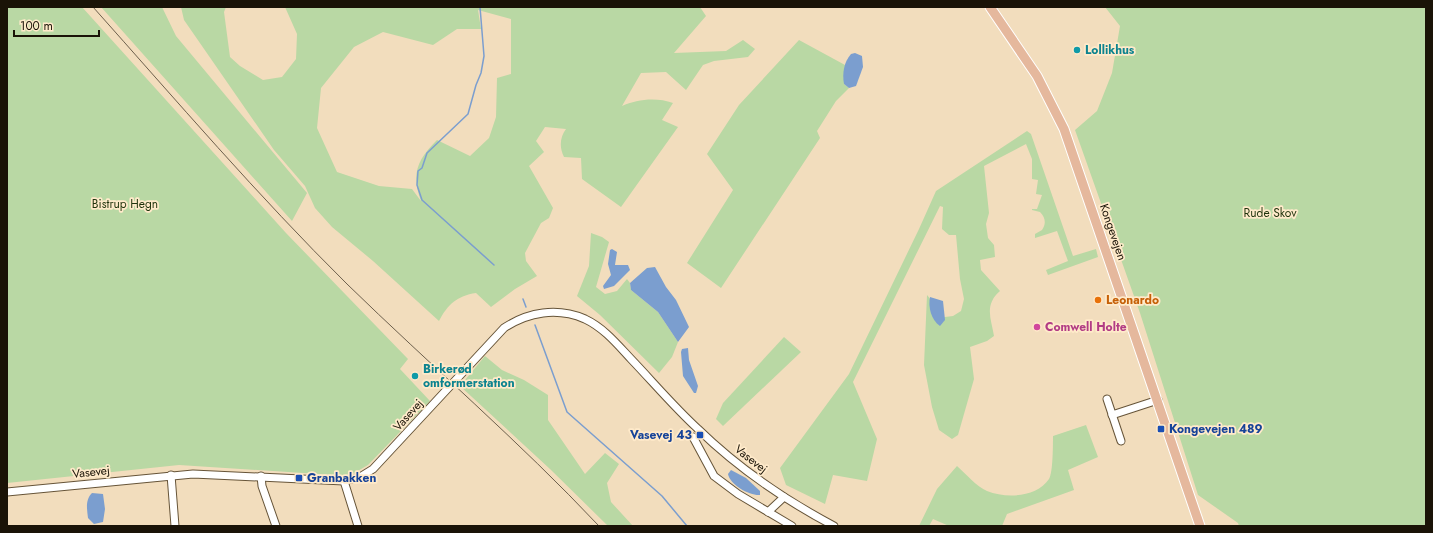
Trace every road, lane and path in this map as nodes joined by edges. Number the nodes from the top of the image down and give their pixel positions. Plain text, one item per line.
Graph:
1 (990, 7) edge
2 (1107, 399) dead end
3 (1158, 400) junction
4 (1112, 415) junction
5 (693, 437) dead end
6 (1121, 441) dead end
7 (171, 475) junction
8 (261, 476) junction
9 (344, 481) junction
10 (7, 492) edge
11 (784, 496) junction
12 (768, 512) junction
13 (175, 526) edge
14 (276, 526) edge
15 (358, 526) edge
16 (792, 526) edge
17 (834, 526) edge
18 (1200, 526) edge

1 - 3 main road, Kongevejen
2 - 4 street
3 - 4 street
3 - 18 main road, Kongevejen
4 - 6 street
5 - 12 street
7 - 8 street, Vasevej
7 - 10 street, Vasevej
7 - 13 street
8 - 9 street, Vasevej
8 - 14 street
9 - 11 street, Vasevej
9 - 15 street
11 - 12 street
11 - 17 street, Vasevej
12 - 16 street

